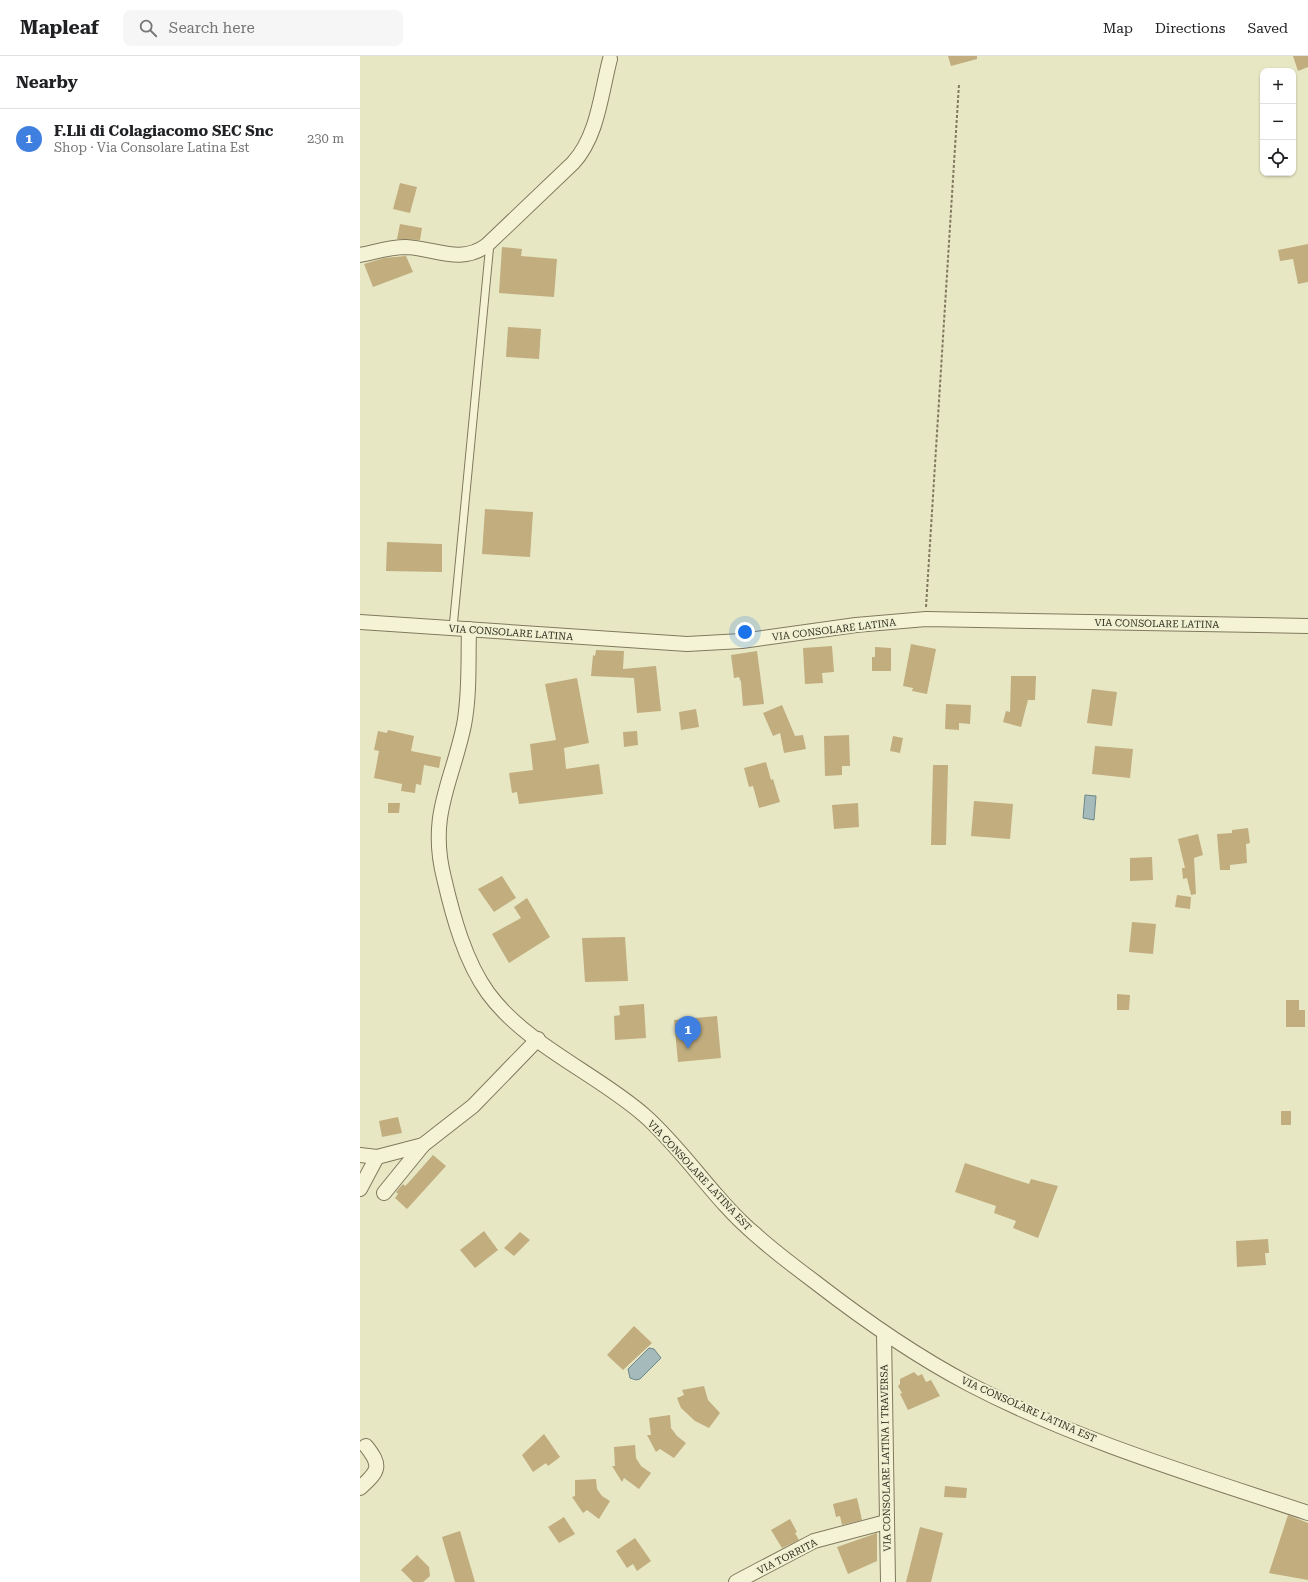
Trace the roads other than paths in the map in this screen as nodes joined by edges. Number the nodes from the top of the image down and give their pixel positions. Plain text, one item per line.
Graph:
1 (610, 59) dead end
2 (490, 242) junction
3 (360, 255) edge
4 (360, 622) edge
5 (1308, 626) edge
6 (453, 628) junction
7 (468, 629) junction
8 (538, 1039) junction
9 (423, 1145) junction
10 (360, 1155) edge
11 (377, 1156) junction
12 (360, 1189) edge
13 (384, 1193) dead end
14 (884, 1333) junction
15 (366, 1446) dead end
16 (360, 1488) edge
17 (1308, 1513) edge
18 (886, 1522) junction
19 (736, 1582) edge
20 (888, 1582) edge

1 - 2 street
2 - 3 street
2 - 6 lane
4 - 6 street, VIA CONSOLARE LATINA
5 - 7 street, VIA CONSOLARE LATINA
6 - 7 street, VIA CONSOLARE LATINA
7 - 8 street, VIA CONSOLARE LATINA EST
8 - 9 street
8 - 14 street, VIA CONSOLARE LATINA EST
9 - 11 street
9 - 13 street
10 - 11 street
11 - 12 street
14 - 17 street, VIA CONSOLARE LATINA EST
14 - 18 street, VIA CONSOLARE LATINA I TRAVERSA
15 - 16 street
18 - 19 street, VIA TORRITA
18 - 20 street, VIA CONSOLARE LATINA I TRAVERSA

